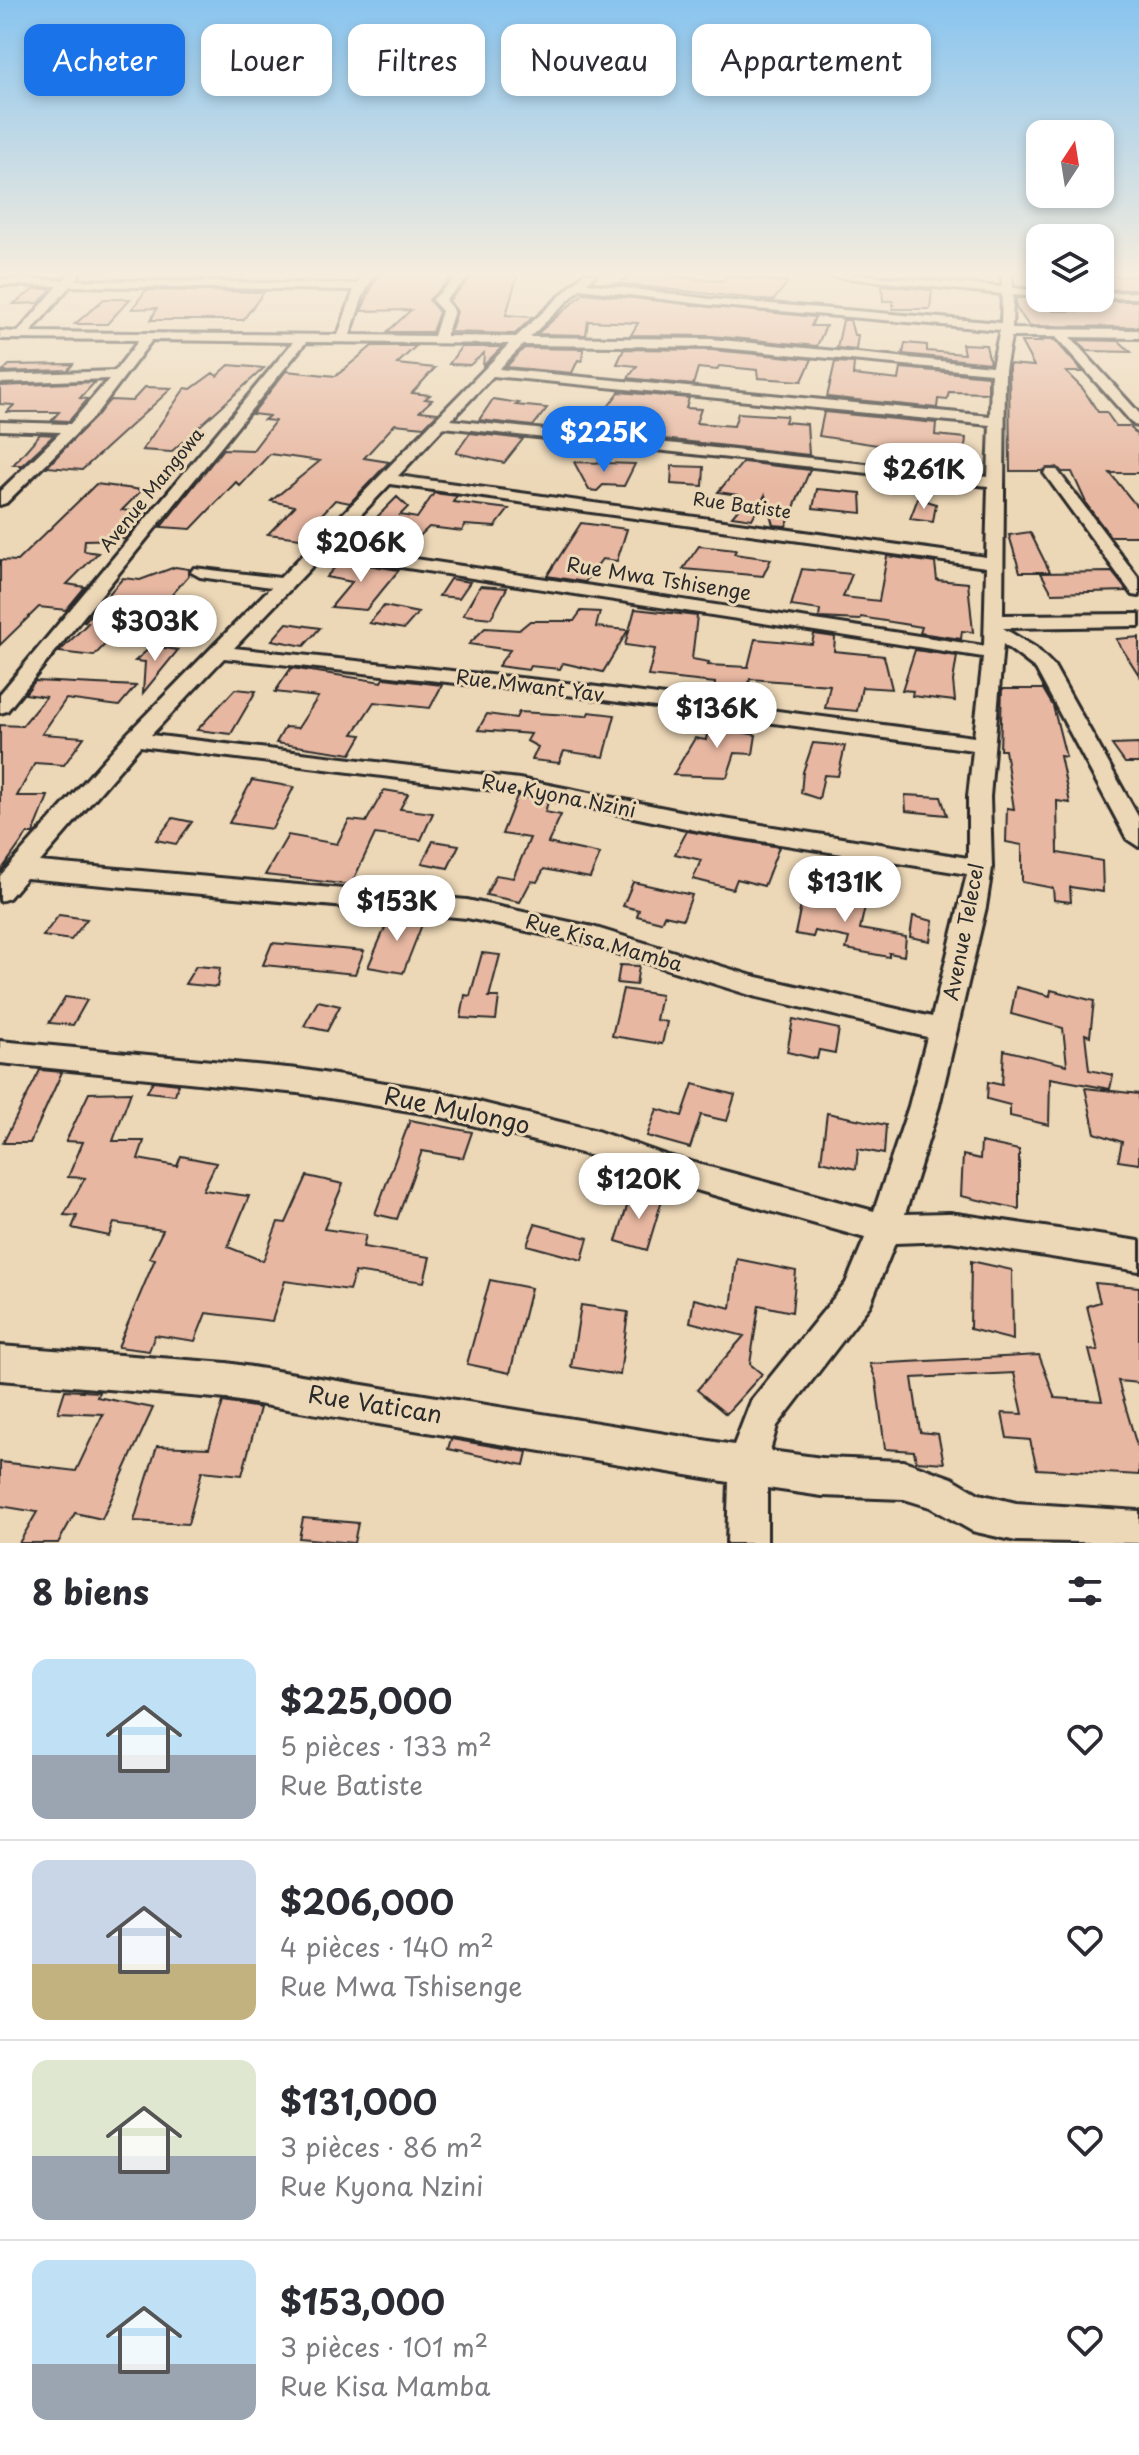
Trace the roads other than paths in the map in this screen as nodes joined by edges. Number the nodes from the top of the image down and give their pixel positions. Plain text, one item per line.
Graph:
1 (142, 345) edge
2 (298, 345) edge
3 (517, 345) edge
4 (748, 345) edge
5 (1002, 345) edge
6 (1070, 345) edge
7 (998, 370) junction
8 (490, 372) junction
9 (119, 375) junction
10 (0, 379) edge
11 (997, 421) junction
12 (1139, 422) edge
13 (442, 423) junction
14 (0, 426) edge
15 (75, 428) junction
16 (1052, 473) dead end
17 (388, 479) junction
18 (995, 482) junction
19 (0, 500) edge
20 (319, 549) junction
21 (995, 563) junction
22 (200, 572) dead end
23 (285, 584) junction
24 (1139, 591) edge
25 (1139, 620) edge
26 (993, 635) junction
27 (219, 652) junction
28 (0, 677) edge
29 (23, 678) junction
30 (0, 707) edge
31 (135, 739) junction
32 (983, 745) junction
33 (1139, 839) edge
34 (980, 868) junction
35 (21, 869) junction
36 (0, 892) edge
37 (944, 1030) junction
38 (0, 1052) edge
39 (885, 1229) junction
40 (1139, 1256) edge
41 (0, 1363) edge
42 (748, 1466) junction
43 (1139, 1530) edge
44 (747, 1543) edge

1 - 9 street
2 - 29 street, Avenue Mangowa
3 - 8 street
4 - 7 street
5 - 7 street, Avenue Telecel
6 - 12 street
7 - 11 street, Avenue Telecel
8 - 11 street
8 - 13 street
9 - 10 street
9 - 15 street
11 - 18 street, Avenue Telecel
13 - 17 street
13 - 18 street
14 - 15 street
15 - 19 street
16 - 24 street
17 - 20 street
17 - 21 street, Rue Batiste
18 - 21 street, Avenue Telecel
20 - 23 street
20 - 26 street, Rue Mwa Tshisenge
21 - 26 street, Avenue Telecel
22 - 23 street
23 - 27 street
25 - 26 street
26 - 32 street, Avenue Telecel
26 - 33 street
27 - 31 street
27 - 32 street, Rue Mwant Yav
28 - 29 street
29 - 30 street, Avenue Mangowa
31 - 34 street, Rue Kyona Nzini
31 - 35 street
32 - 34 street, Avenue Telecel
34 - 37 street, Avenue Telecel
35 - 36 street
35 - 37 street, Rue Kisa Mamba
37 - 39 street, Avenue Telecel
38 - 39 street, Rue Mulongo
39 - 40 street, Rue Mulongo
39 - 42 street, Avenue Telecel
41 - 42 street, Rue Vatican
42 - 43 street, Rue Vatican
42 - 44 street, Avenue Telecel

